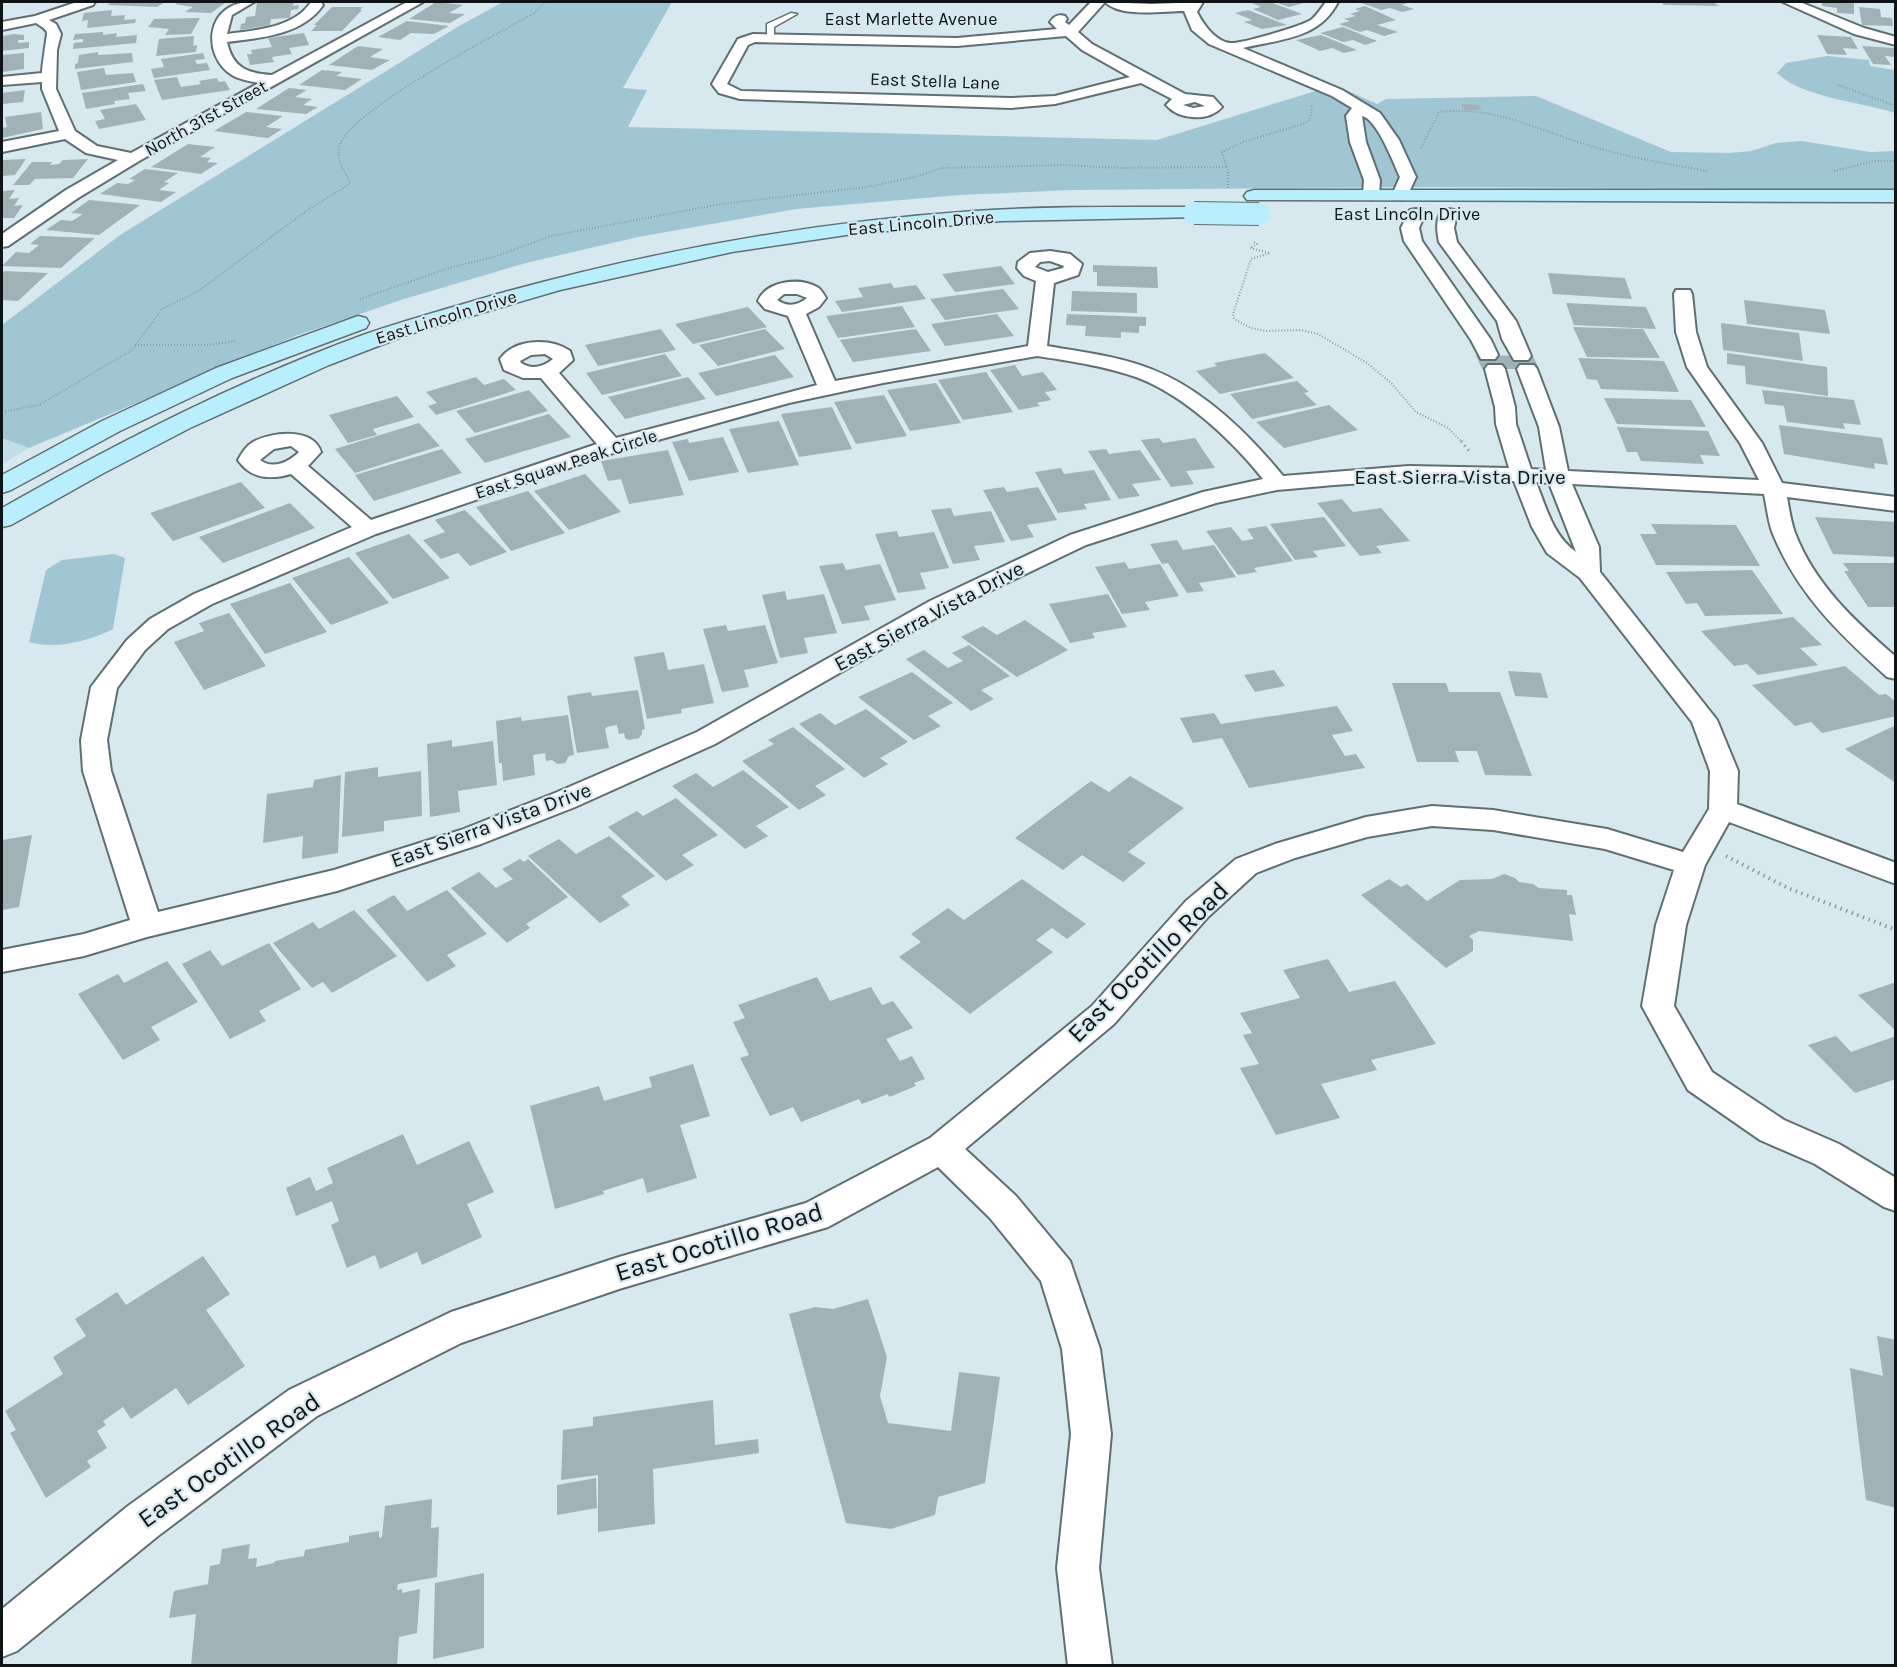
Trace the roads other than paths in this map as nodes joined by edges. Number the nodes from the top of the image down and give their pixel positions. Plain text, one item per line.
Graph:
1 (88, 2) edge
2 (247, 2) edge
3 (330, 2) edge
4 (416, 2) edge
5 (1098, 2) edge
6 (1112, 2) edge
7 (1332, 2) edge
8 (1790, 2) edge
9 (301, 3) edge
10 (1165, 4) edge
11 (1194, 4) edge
12 (316, 5) junction
13 (1067, 9) dead end
14 (793, 14) dead end
15 (38, 19) junction
16 (2, 26) edge
17 (1069, 32) junction
18 (770, 36) junction
19 (220, 39) junction
20 (1896, 41) edge
21 (1227, 48) junction
22 (48, 77) junction
23 (1142, 78) junction
24 (276, 80) junction
25 (2, 81) edge
26 (724, 90) joint
27 (1182, 99) dead end
28 (1360, 108) junction
29 (68, 134) junction
30 (2, 147) edge
31 (133, 158) junction
32 (1371, 195) junction
33 (1400, 195) junction
34 (1802, 196) junction
35 (1896, 196) edge
36 (1193, 205) junction
37 (1257, 205) junction
38 (1896, 213) edge
39 (1416, 214) junction
40 (1448, 214) junction
41 (4, 238) edge
42 (599, 253) dead end
43 (1046, 277) dead end
44 (1683, 294) dead end
45 (795, 310) dead end
46 (372, 318) dead end
47 (1506, 321) junction
48 (1467, 323) junction
49 (1037, 350) junction
50 (546, 371) dead end
51 (828, 388) junction
52 (1504, 407) junction
53 (1544, 410) junction
54 (611, 446) junction
55 (295, 466) dead end
56 (1522, 475) junction
57 (1558, 477) junction
58 (1277, 483) junction
59 (2, 485) edge
60 (1773, 487) junction
61 (1896, 504) edge
62 (2, 519) edge
63 (368, 529) junction
64 (1588, 573) junction
65 (1896, 671) edge
66 (1723, 809) junction
67 (1696, 854) junction
68 (1896, 874) edge
69 (147, 926) junction
70 (2, 962) edge
71 (942, 1148) junction
72 (1896, 1196) edge
73 (2, 1636) edge
74 (1090, 1665) edge

1 - 15 street
2 - 19 street
3 - 12 street
4 - 24 street, North 31st Street
5 - 17 street
6 - 10 street
7 - 21 street
8 - 20 street
9 - 12 street
10 - 11 street
11 - 21 street
12 - 19 street
13 - 17 street
14 - 18 lane
15 - 16 street
15 - 22 street
17 - 18 street, East Marlette Avenue
17 - 23 street
18 - 26 street, East Marlette Avenue
19 - 24 street
21 - 28 street
22 - 25 street
22 - 29 street
23 - 26 street, East Stella Lane
23 - 27 street
24 - 31 street, North 31st Street
28 - 32 street
28 - 33 street
29 - 30 street
29 - 31 street
31 - 41 street, North 31st Street
32 - 33 main road, East Lincoln Drive
32 - 37 main road, East Lincoln Drive
33 - 34 main road, East Lincoln Drive
33 - 37 main road
34 - 35 main road, East Lincoln Drive
34 - 39 main road
36 - 37 main road, East Lincoln Drive, bridge
36 - 42 main road, East Lincoln Drive
36 - 62 main road, East Lincoln Drive
37 - 39 main road, East Lincoln Drive
38 - 40 main road, East Lincoln Drive
39 - 40 main road, East Lincoln Drive
39 - 48 street
40 - 47 street
43 - 49 street
44 - 60 street
45 - 51 street
46 - 59 main road, East Lincoln Drive
47 - 53 street
47 - 53 street
48 - 52 street
48 - 52 street
49 - 51 street, East Squaw Peak Circle
49 - 58 street, East Squaw Peak Circle
50 - 54 street
51 - 54 street, East Squaw Peak Circle
52 - 56 street
53 - 57 street
54 - 63 street, East Squaw Peak Circle
55 - 63 street
56 - 57 street, East Sierra Vista Drive
56 - 58 street, East Sierra Vista Drive
56 - 64 street
57 - 60 street, East Sierra Vista Drive
57 - 64 street
58 - 69 street, East Sierra Vista Drive
60 - 61 street, East Sierra Vista Drive
60 - 65 street
63 - 69 street, East Squaw Peak Circle
64 - 66 street
66 - 67 street
66 - 68 street
67 - 71 street, East Ocotillo Road
67 - 72 street
69 - 70 street, East Sierra Vista Drive
71 - 73 street, East Ocotillo Road
71 - 74 street

